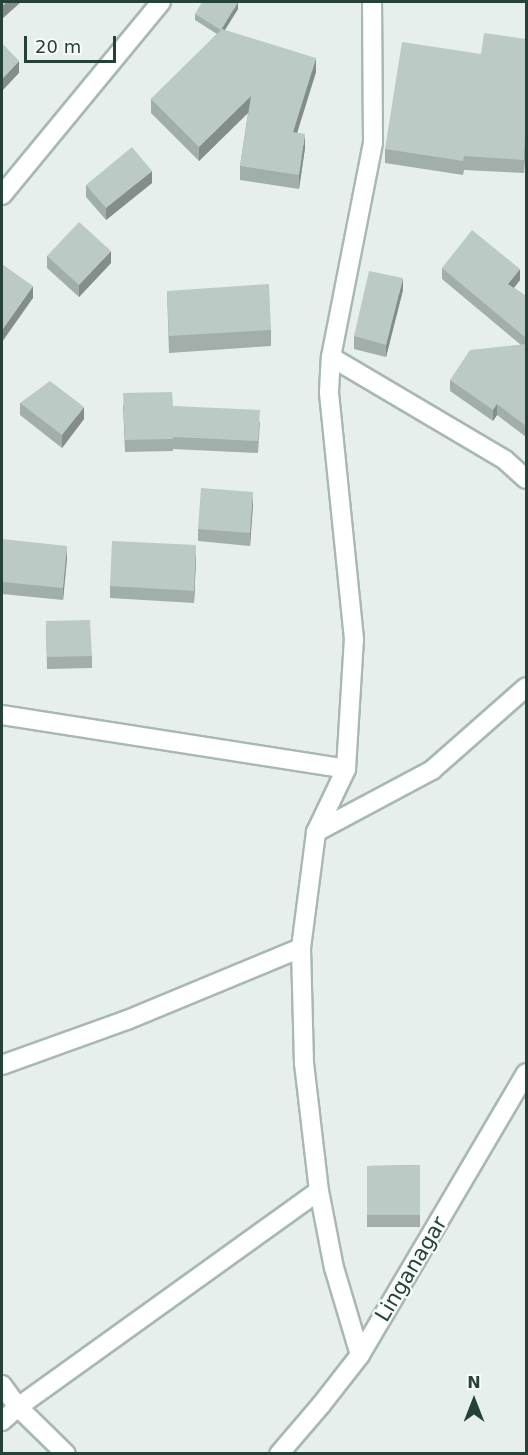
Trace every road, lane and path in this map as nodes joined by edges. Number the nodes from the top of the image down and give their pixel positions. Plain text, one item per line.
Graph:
1 (161, 2) edge
2 (372, 2) edge
3 (2, 195) edge
4 (331, 357) junction
5 (526, 479) edge
6 (526, 687) edge
7 (2, 715) edge
8 (346, 769) junction
9 (316, 832) junction
10 (301, 948) junction
11 (2, 1065) edge
12 (526, 1074) edge
13 (319, 1191) junction
14 (360, 1355) junction
15 (2, 1385) edge
16 (18, 1407) junction
17 (2, 1421) edge
18 (66, 1454) edge
19 (279, 1454) edge

1 - 3 street
2 - 4 street
4 - 5 street
4 - 8 street
6 - 9 street
7 - 8 street
8 - 9 street
9 - 10 street
10 - 11 street
10 - 13 street
12 - 14 street, Linganagar
13 - 14 street
13 - 16 street
14 - 19 street, Linganagar
15 - 16 street
16 - 17 street
16 - 18 street

